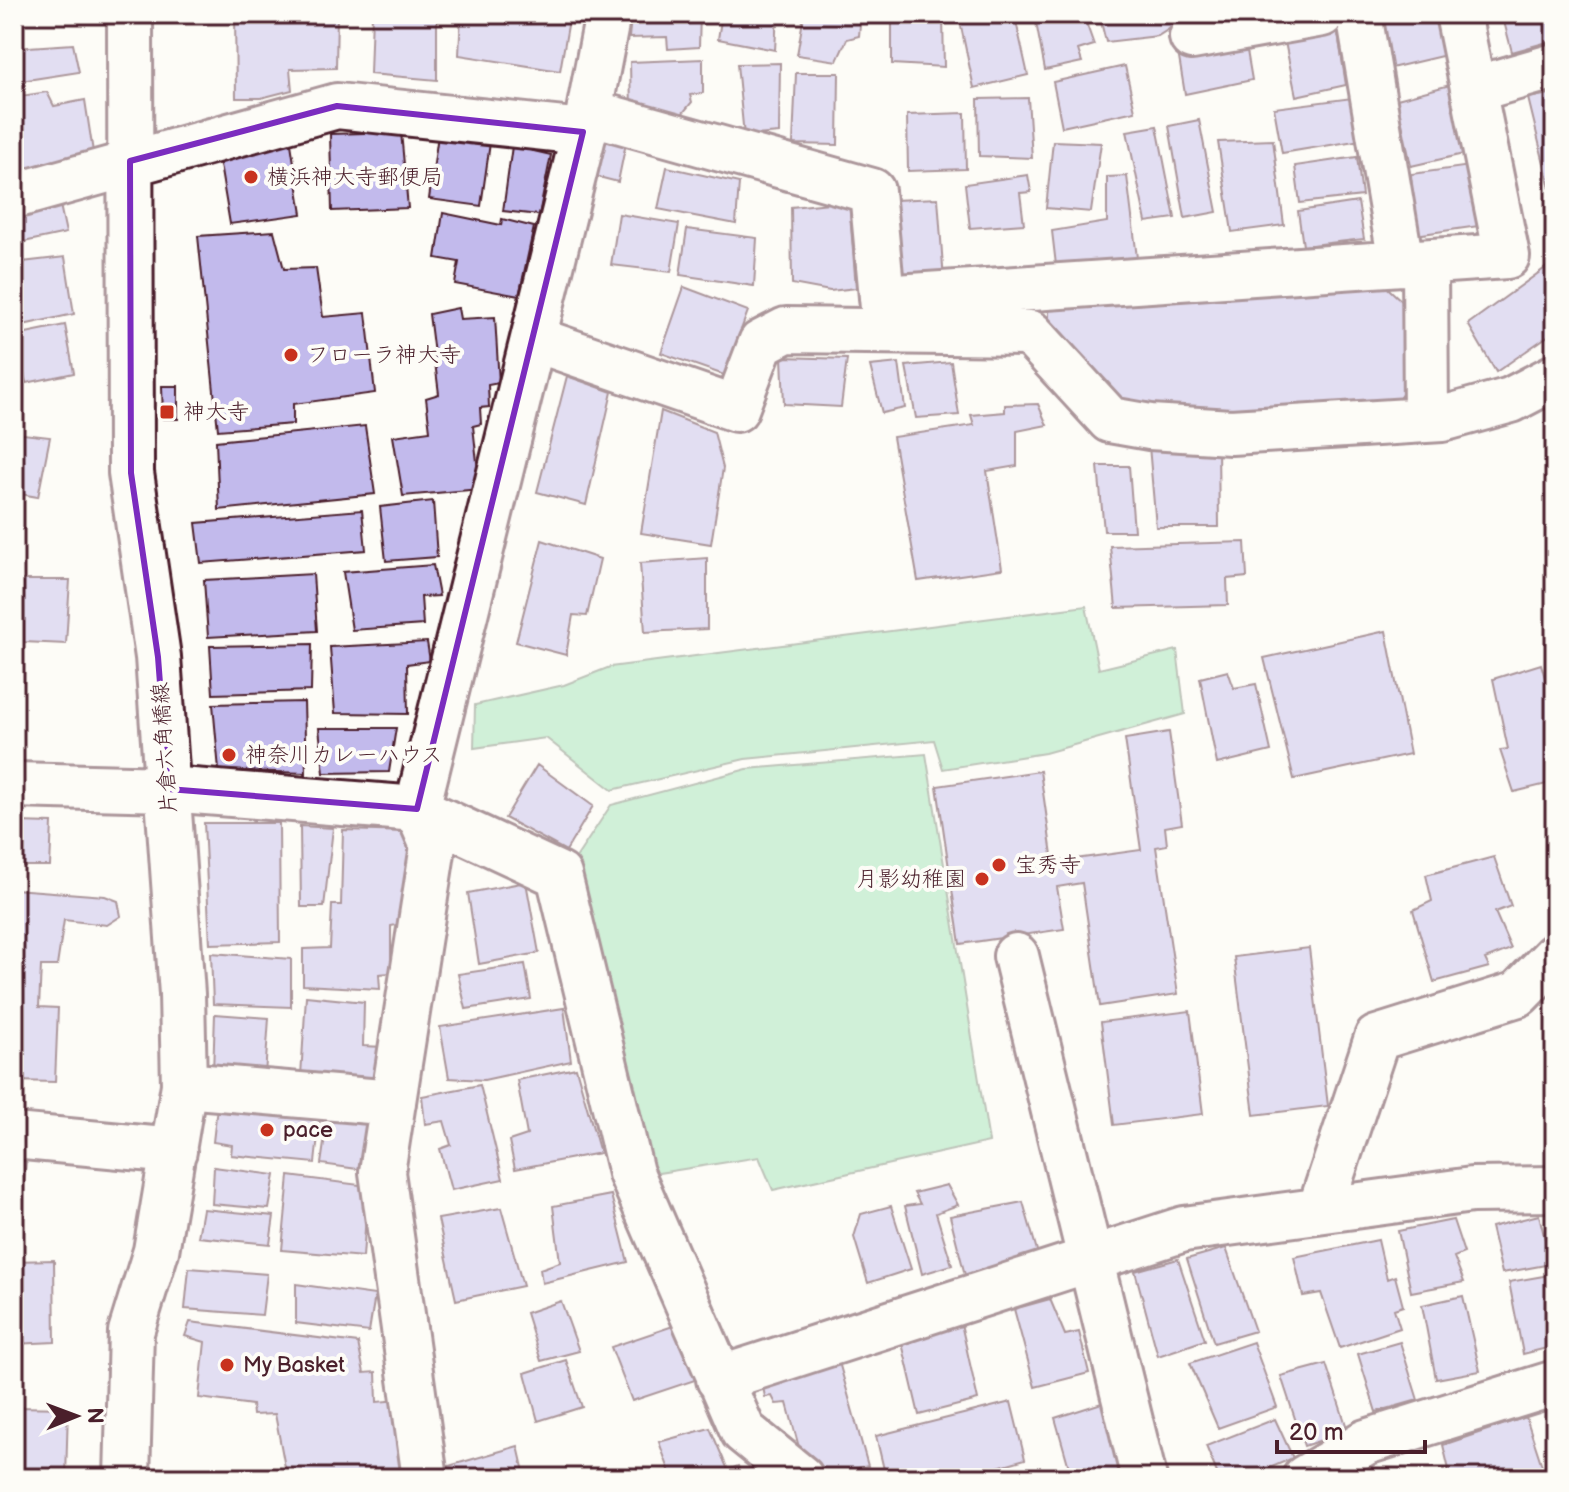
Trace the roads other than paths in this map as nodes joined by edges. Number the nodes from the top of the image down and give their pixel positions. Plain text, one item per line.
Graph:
1 (130, 14) edge
2 (608, 14) edge
3 (1322, 14) edge
4 (1359, 14) edge
5 (1458, 14) edge
6 (1192, 37) dead end
7 (1555, 66) edge
8 (1475, 89) junction
9 (586, 122) junction
10 (130, 161) junction
11 (14, 196) edge
12 (1413, 262) junction
13 (883, 315) junction
14 (534, 339) junction
15 (1555, 377) edge
16 (1426, 420) junction
17 (14, 785) edge
18 (168, 789) junction
19 (417, 809) junction
20 (1016, 956) dead end
21 (1555, 956) edge
22 (184, 1085) junction
23 (393, 1103) junction
24 (14, 1136) edge
25 (174, 1151) junction
26 (1555, 1189) edge
27 (1320, 1210) junction
28 (1088, 1260) junction
29 (719, 1379) junction
30 (1555, 1383) edge
31 (127, 1478) edge
32 (425, 1478) edge
33 (801, 1478) edge
34 (1144, 1478) edge
35 (1305, 1478) edge

1 - 10 street, 片倉六角橋線
2 - 9 street
3 - 6 street
4 - 12 street
5 - 8 street
7 - 8 street
8 - 12 street
9 - 10 street
9 - 13 street
9 - 14 street
10 - 11 street
10 - 18 street, 片倉六角橋線
12 - 13 street
12 - 16 street
13 - 14 street
13 - 16 street
14 - 19 street
15 - 16 street
17 - 18 street
18 - 19 street
18 - 22 street, 片倉六角橋線
19 - 23 street
19 - 29 street
20 - 28 street
21 - 27 street
22 - 23 street
22 - 25 street, 片倉六角橋線
23 - 32 street
24 - 25 street
25 - 31 street, 片倉六角橋線
26 - 27 street
27 - 28 street
28 - 29 street
28 - 34 street
29 - 33 street
30 - 35 street

